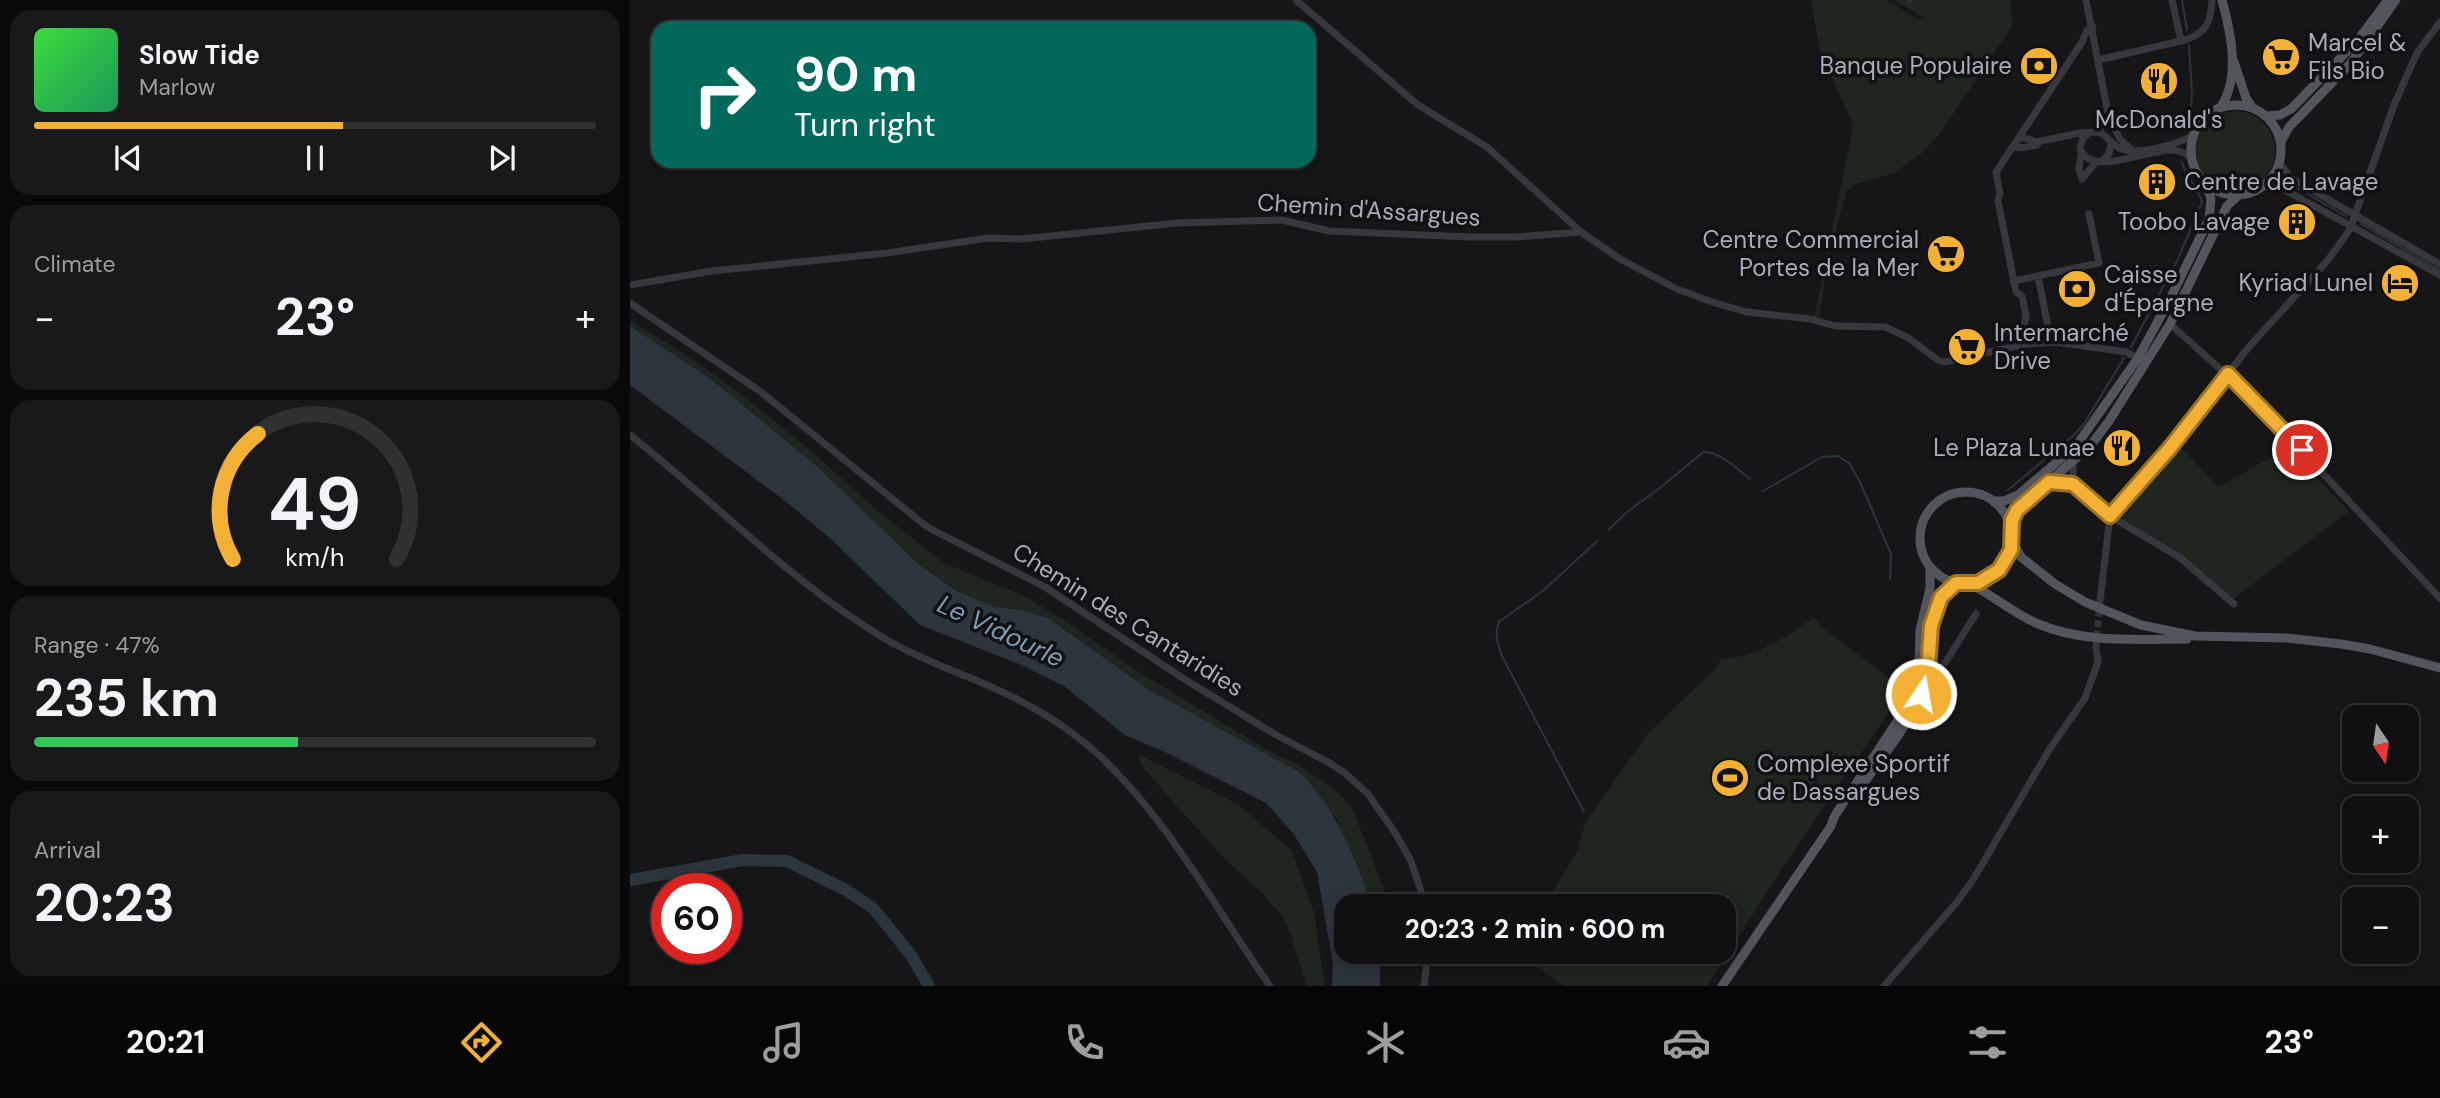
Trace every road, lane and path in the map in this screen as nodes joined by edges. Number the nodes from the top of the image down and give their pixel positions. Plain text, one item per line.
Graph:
1 (1296, 0) edge
2 (2086, 0) edge
3 (2172, 0) edge
4 (2212, 0) edge
5 (2222, 0) edge
6 (2388, 0) edge
7 (2396, 0) edge
8 (2440, 22) edge
9 (2093, 27) junction
10 (2094, 37) junction
11 (2181, 41) junction
12 (2082, 42) junction
13 (2098, 60) junction
14 (2233, 61) junction
15 (2220, 108) junction
16 (2253, 108) junction
17 (2266, 116) junction
18 (2109, 118) junction
19 (2115, 130) junction
20 (2098, 132) junction
21 (2088, 134) junction
22 (2194, 135) junction
23 (2020, 136) junction
24 (2110, 141) junction
25 (2280, 143) junction
26 (2013, 146) junction
27 (2131, 149) junction
28 (2081, 150) junction
29 (2192, 157) junction
30 (2100, 161) junction
31 (2279, 162) junction
32 (2206, 183) junction
33 (2261, 187) junction
34 (2239, 195) junction
35 (2089, 214) dead end
36 (2355, 215) junction
37 (2351, 226) junction
38 (1581, 232) junction
39 (2440, 264) edge
40 (2440, 275) edge
41 (2038, 276) junction
42 (2014, 281) junction
43 (630, 285) edge
44 (630, 303) edge
45 (2170, 324) junction
46 (2025, 332) junction
47 (2026, 344) junction
48 (2138, 358) junction
49 (2228, 374) junction
50 (630, 435) edge
51 (2073, 461) junction
52 (2049, 482) junction
53 (2073, 484) junction
54 (1993, 501) junction
55 (2110, 516) junction
56 (2011, 528) junction
57 (2012, 541) junction
58 (1930, 567) junction
59 (1956, 583) junction
60 (1970, 584) junction
61 (2440, 598) edge
62 (2100, 601) tunnel mouth
63 (2234, 604) dead end
64 (1976, 614) dead end
65 (2194, 636) junction
66 (2096, 648) tunnel mouth
67 (1945, 663) dead end
68 (2440, 668) edge
69 (1831, 826) junction
70 (1422, 894) edge
71 (1427, 964) edge
72 (1270, 986) edge
73 (1424, 986) edge
74 (1722, 986) edge
75 (1884, 986) edge

1 - 38 street
2 - 9 street
3 - 11 street
4 - 11 street
5 - 14 main road
6 - 17 main road
7 - 25 main road
8 - 36 street
9 - 10 street
9 - 12 street
10 - 12 street
10 - 13 street
11 - 13 street
12 - 23 street
13 - 18 street
14 - 15 main road
14 - 16 main road
15 - 16 main road
15 - 22 main road
16 - 17 main road
17 - 25 main road
18 - 19 street
18 - 20 street
19 - 24 street
19 - 27 street
20 - 21 street
20 - 24 street
21 - 23 street
21 - 28 street
22 - 27 street
22 - 29 main road
23 - 26 street
24 - 27 street
24 - 30 street
25 - 31 main road
26 - 28 street
26 - 42 street
28 - 30 street
28 - 30 street
29 - 30 street
29 - 32 main road
31 - 33 main road
31 - 36 street
32 - 34 main road
32 - 48 main road
33 - 34 main road
33 - 37 street
34 - 45 main road
35 - 41 street
36 - 37 street
36 - 39 street
37 - 40 street
37 - 49 street
38 - 43 street, Chemin d'Assargues
38 - 47 street
41 - 42 street
41 - 46 street
42 - 46 street
44 - 70 street, Chemin des Cantaridies
45 - 49 street
45 - 51 main road
46 - 47 street
47 - 48 street
48 - 54 main road
49 - 55 street
49 - 61 street
50 - 72 street
51 - 52 main road
51 - 53 street
52 - 53 street
52 - 56 main road
53 - 55 street
54 - 56 main road
54 - 58 main road
55 - 62 street
55 - 63 street
56 - 57 main road
57 - 60 main road
57 - 65 main road
58 - 59 main road
58 - 69 main road
59 - 60 main road
59 - 69 main road
60 - 65 main road
64 - 67 street
65 - 68 main road
66 - 75 street
69 - 74 main road
71 - 73 street

